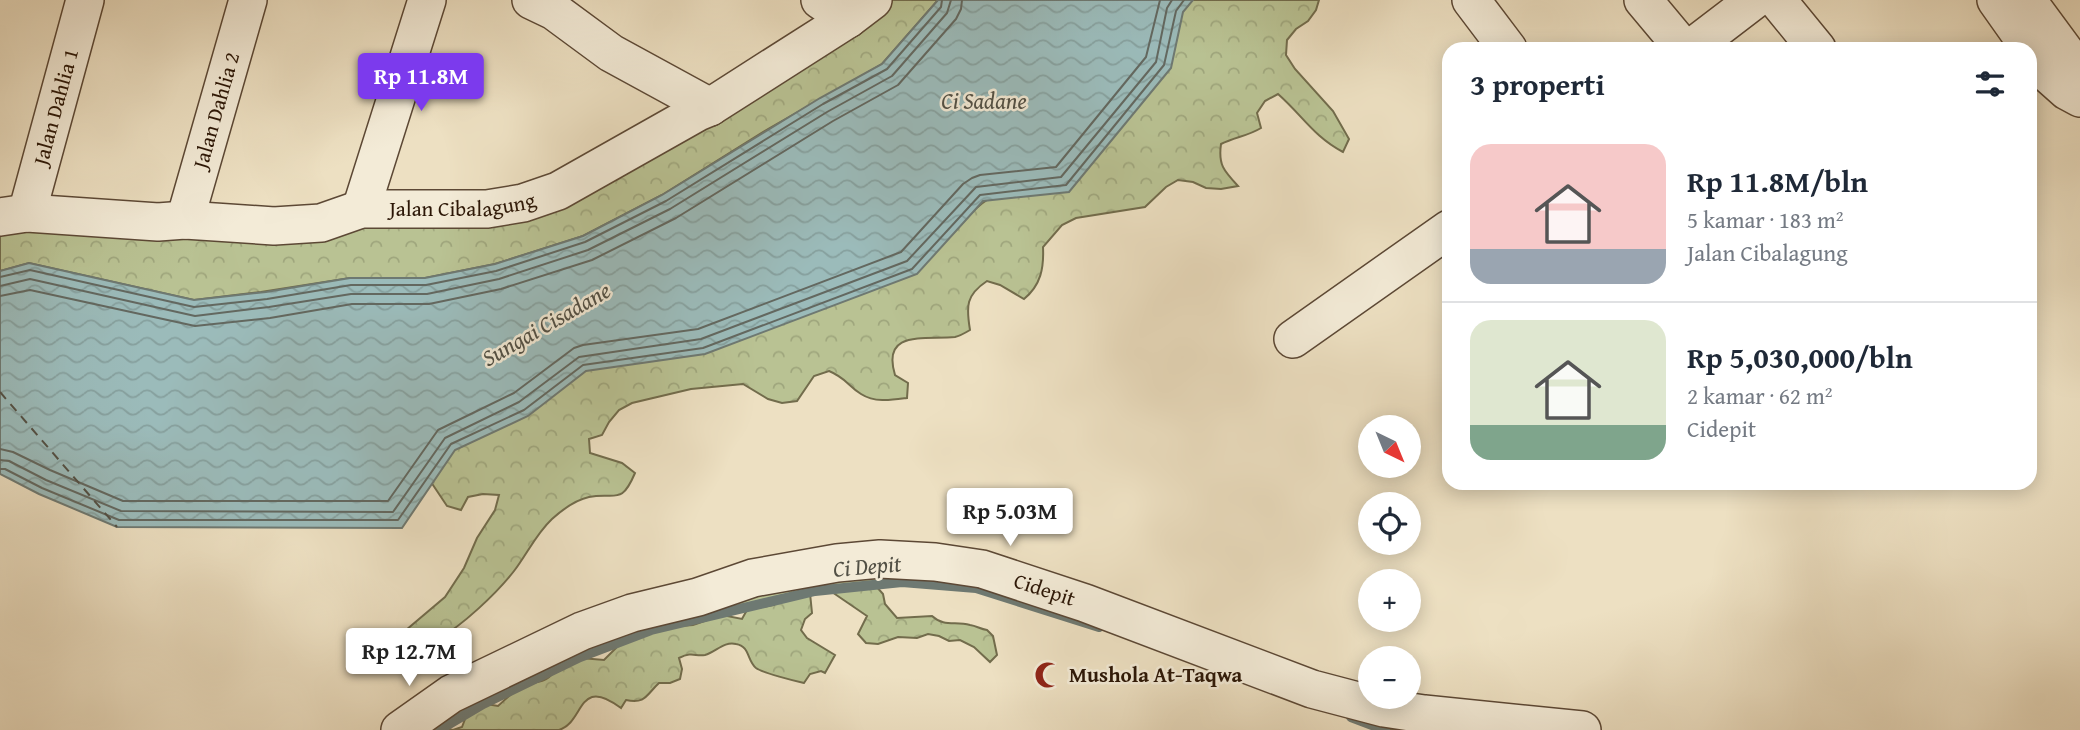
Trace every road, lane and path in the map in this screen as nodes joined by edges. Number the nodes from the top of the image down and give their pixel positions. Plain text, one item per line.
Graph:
1 (85, 0) edge
2 (248, 0) edge
3 (426, 0) edge
4 (531, 0) edge
5 (1471, 0) edge
6 (1643, 0) edge
7 (1754, 0) edge
8 (1777, 0) edge
9 (1996, 0) edge
10 (2027, 0) edge
11 (847, 6) edge
12 (1713, 12) edge
13 (1503, 42) edge
14 (1678, 42) edge
15 (1694, 42) edge
16 (1811, 42) edge
17 (2026, 42) edge
18 (2037, 58) edge
19 (2080, 72) edge
20 (2080, 98) edge
21 (710, 107) junction
22 (361, 209) junction
23 (14, 215) edge
24 (185, 220) junction
25 (1442, 234) edge
26 (1293, 339) dead end
27 (400, 730) edge
28 (1582, 730) edge

1 - 23 street, Jalan Dahlia 1
2 - 24 street, Jalan Dahlia 2
3 - 22 street
4 - 21 street
5 - 13 street
6 - 14 street
7 - 12 street
8 - 16 street
9 - 17 street
10 - 19 street
11 - 21 street, Jalan Cibalagung
12 - 15 street
18 - 20 street
21 - 22 street, Jalan Cibalagung
22 - 24 street, Jalan Cibalagung
23 - 24 street, Jalan Cibalagung
25 - 26 street
27 - 28 street, Cidepit

